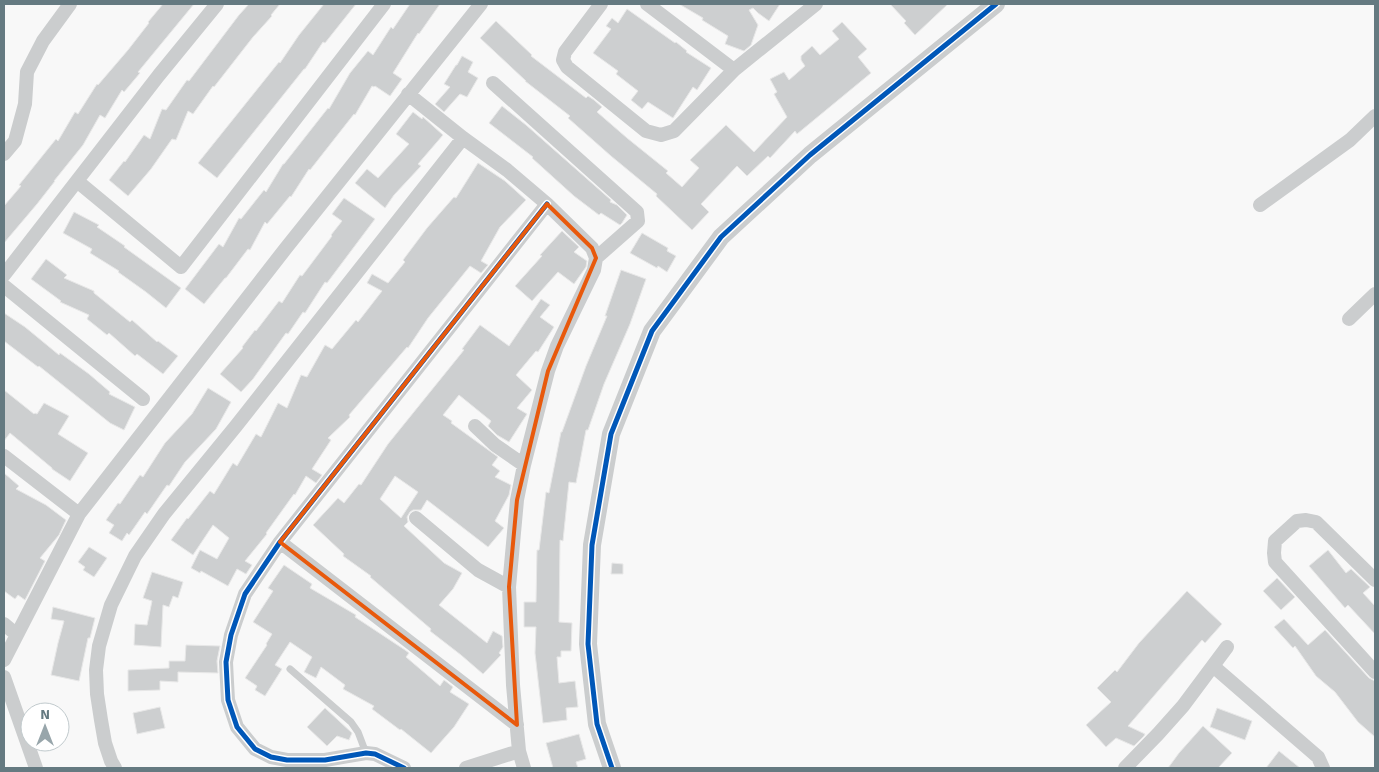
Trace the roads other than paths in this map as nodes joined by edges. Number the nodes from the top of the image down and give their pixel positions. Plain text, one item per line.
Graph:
1 (70, 4) edge
2 (217, 4) edge
3 (384, 4) edge
4 (480, 4) edge
5 (601, 4) edge
6 (647, 4) edge
7 (996, 4) edge
8 (813, 5) edge
9 (734, 70) junction
10 (493, 83) dead end
11 (408, 94) junction
12 (1375, 116) edge
13 (463, 138) junction
14 (4, 154) edge
15 (77, 181) junction
16 (547, 204) junction
17 (1260, 205) dead end
18 (596, 258) junction
19 (4, 275) edge
20 (4, 286) edge
21 (1375, 294) edge
22 (1349, 319) dead end
23 (143, 399) dead end
24 (475, 426) dead end
25 (4, 456) edge
26 (524, 464) junction
27 (79, 514) junction
28 (416, 518) dead end
29 (280, 542) junction
30 (1375, 580) edge
31 (509, 587) junction
32 (4, 624) edge
33 (17, 636) junction
34 (1227, 647) dead end
35 (4, 660) edge
36 (1213, 666) junction
37 (290, 670) dead end
38 (1375, 672) edge
39 (4, 677) edge
40 (517, 725) junction
41 (366, 752) junction
42 (519, 752) junction
43 (36, 768) edge
44 (115, 768) edge
45 (404, 768) edge
46 (466, 768) edge
47 (524, 768) edge
48 (612, 768) edge
49 (1125, 768) edge
50 (1324, 768) edge

1 - 14 street
2 - 15 street
3 - 15 street
4 - 11 street
5 - 9 street
6 - 9 street
7 - 48 street
8 - 9 street
10 - 18 street
11 - 13 street
11 - 27 street
12 - 17 street
13 - 16 street
13 - 44 street
15 - 19 street
16 - 18 street
16 - 29 street
18 - 26 street
20 - 23 street
21 - 22 street
24 - 26 street
25 - 27 street
26 - 31 street
27 - 33 street
28 - 31 street
29 - 40 street
29 - 41 street
30 - 38 street
31 - 40 street
32 - 33 street
33 - 35 street
34 - 36 street
36 - 49 street
36 - 50 street
37 - 41 lane
39 - 43 street
40 - 42 street
41 - 45 street
42 - 46 street
42 - 47 street

